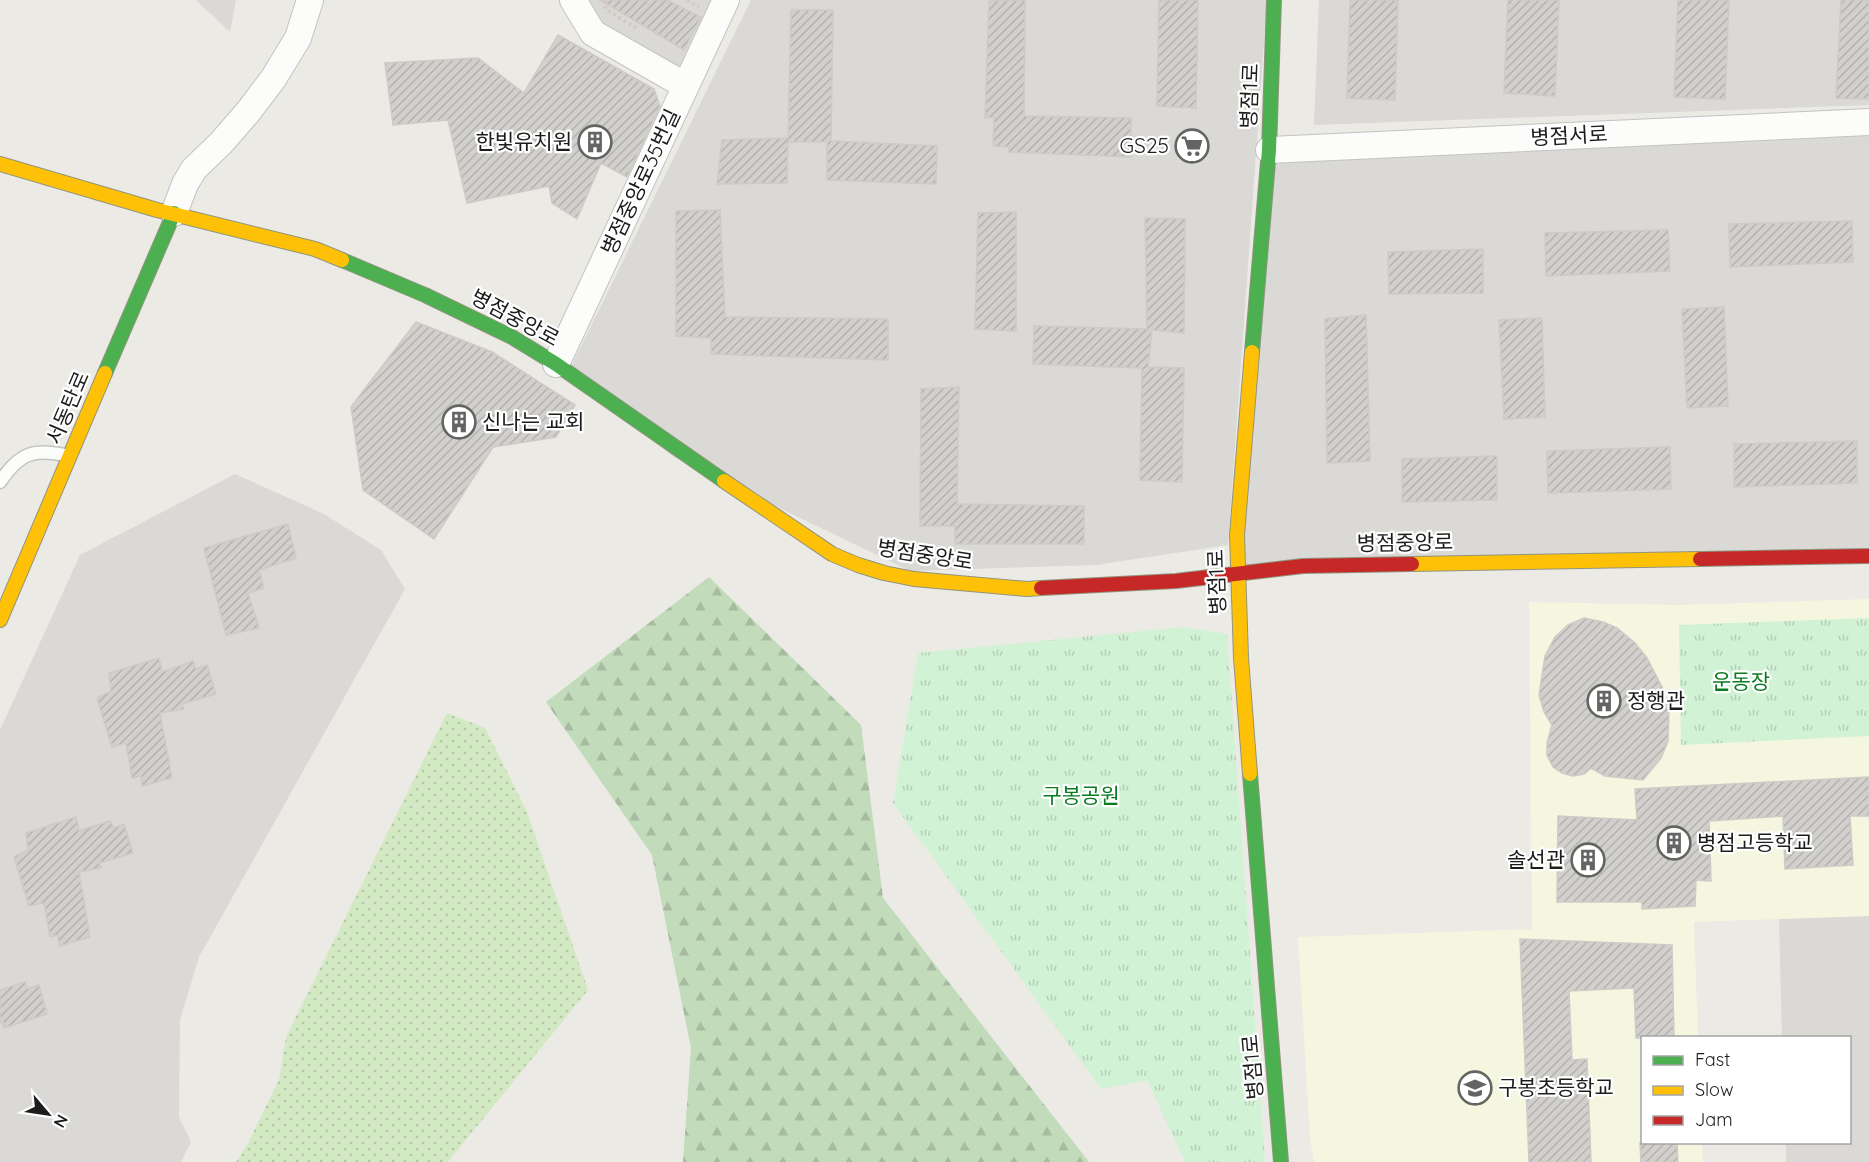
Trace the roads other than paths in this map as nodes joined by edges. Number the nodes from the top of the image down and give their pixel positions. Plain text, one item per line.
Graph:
1 (310, 0) edge
2 (573, 0) edge
3 (1274, 0) edge
4 (717, 5) edge
5 (686, 86) junction
6 (1869, 122) edge
7 (1269, 150) junction
8 (0, 164) edge
9 (174, 213) junction
10 (556, 364) junction
11 (70, 456) junction
12 (0, 482) edge
13 (1869, 556) edge
14 (1238, 573) junction
15 (0, 620) edge
16 (1281, 1162) edge

1 - 9 street
2 - 5 street
3 - 7 street, 병점1로
4 - 5 street, 병점중앙로35번길
5 - 10 street, 병점중앙로35번길
6 - 7 street, 병점서로
7 - 14 street, 병점1로
8 - 9 street, 병점중앙로
9 - 10 street, 병점중앙로
9 - 11 street, 서동탄로
10 - 14 street, 병점중앙로
11 - 12 lane
11 - 15 street, 서동탄로
13 - 14 street, 병점중앙로
14 - 16 street, 병점1로

